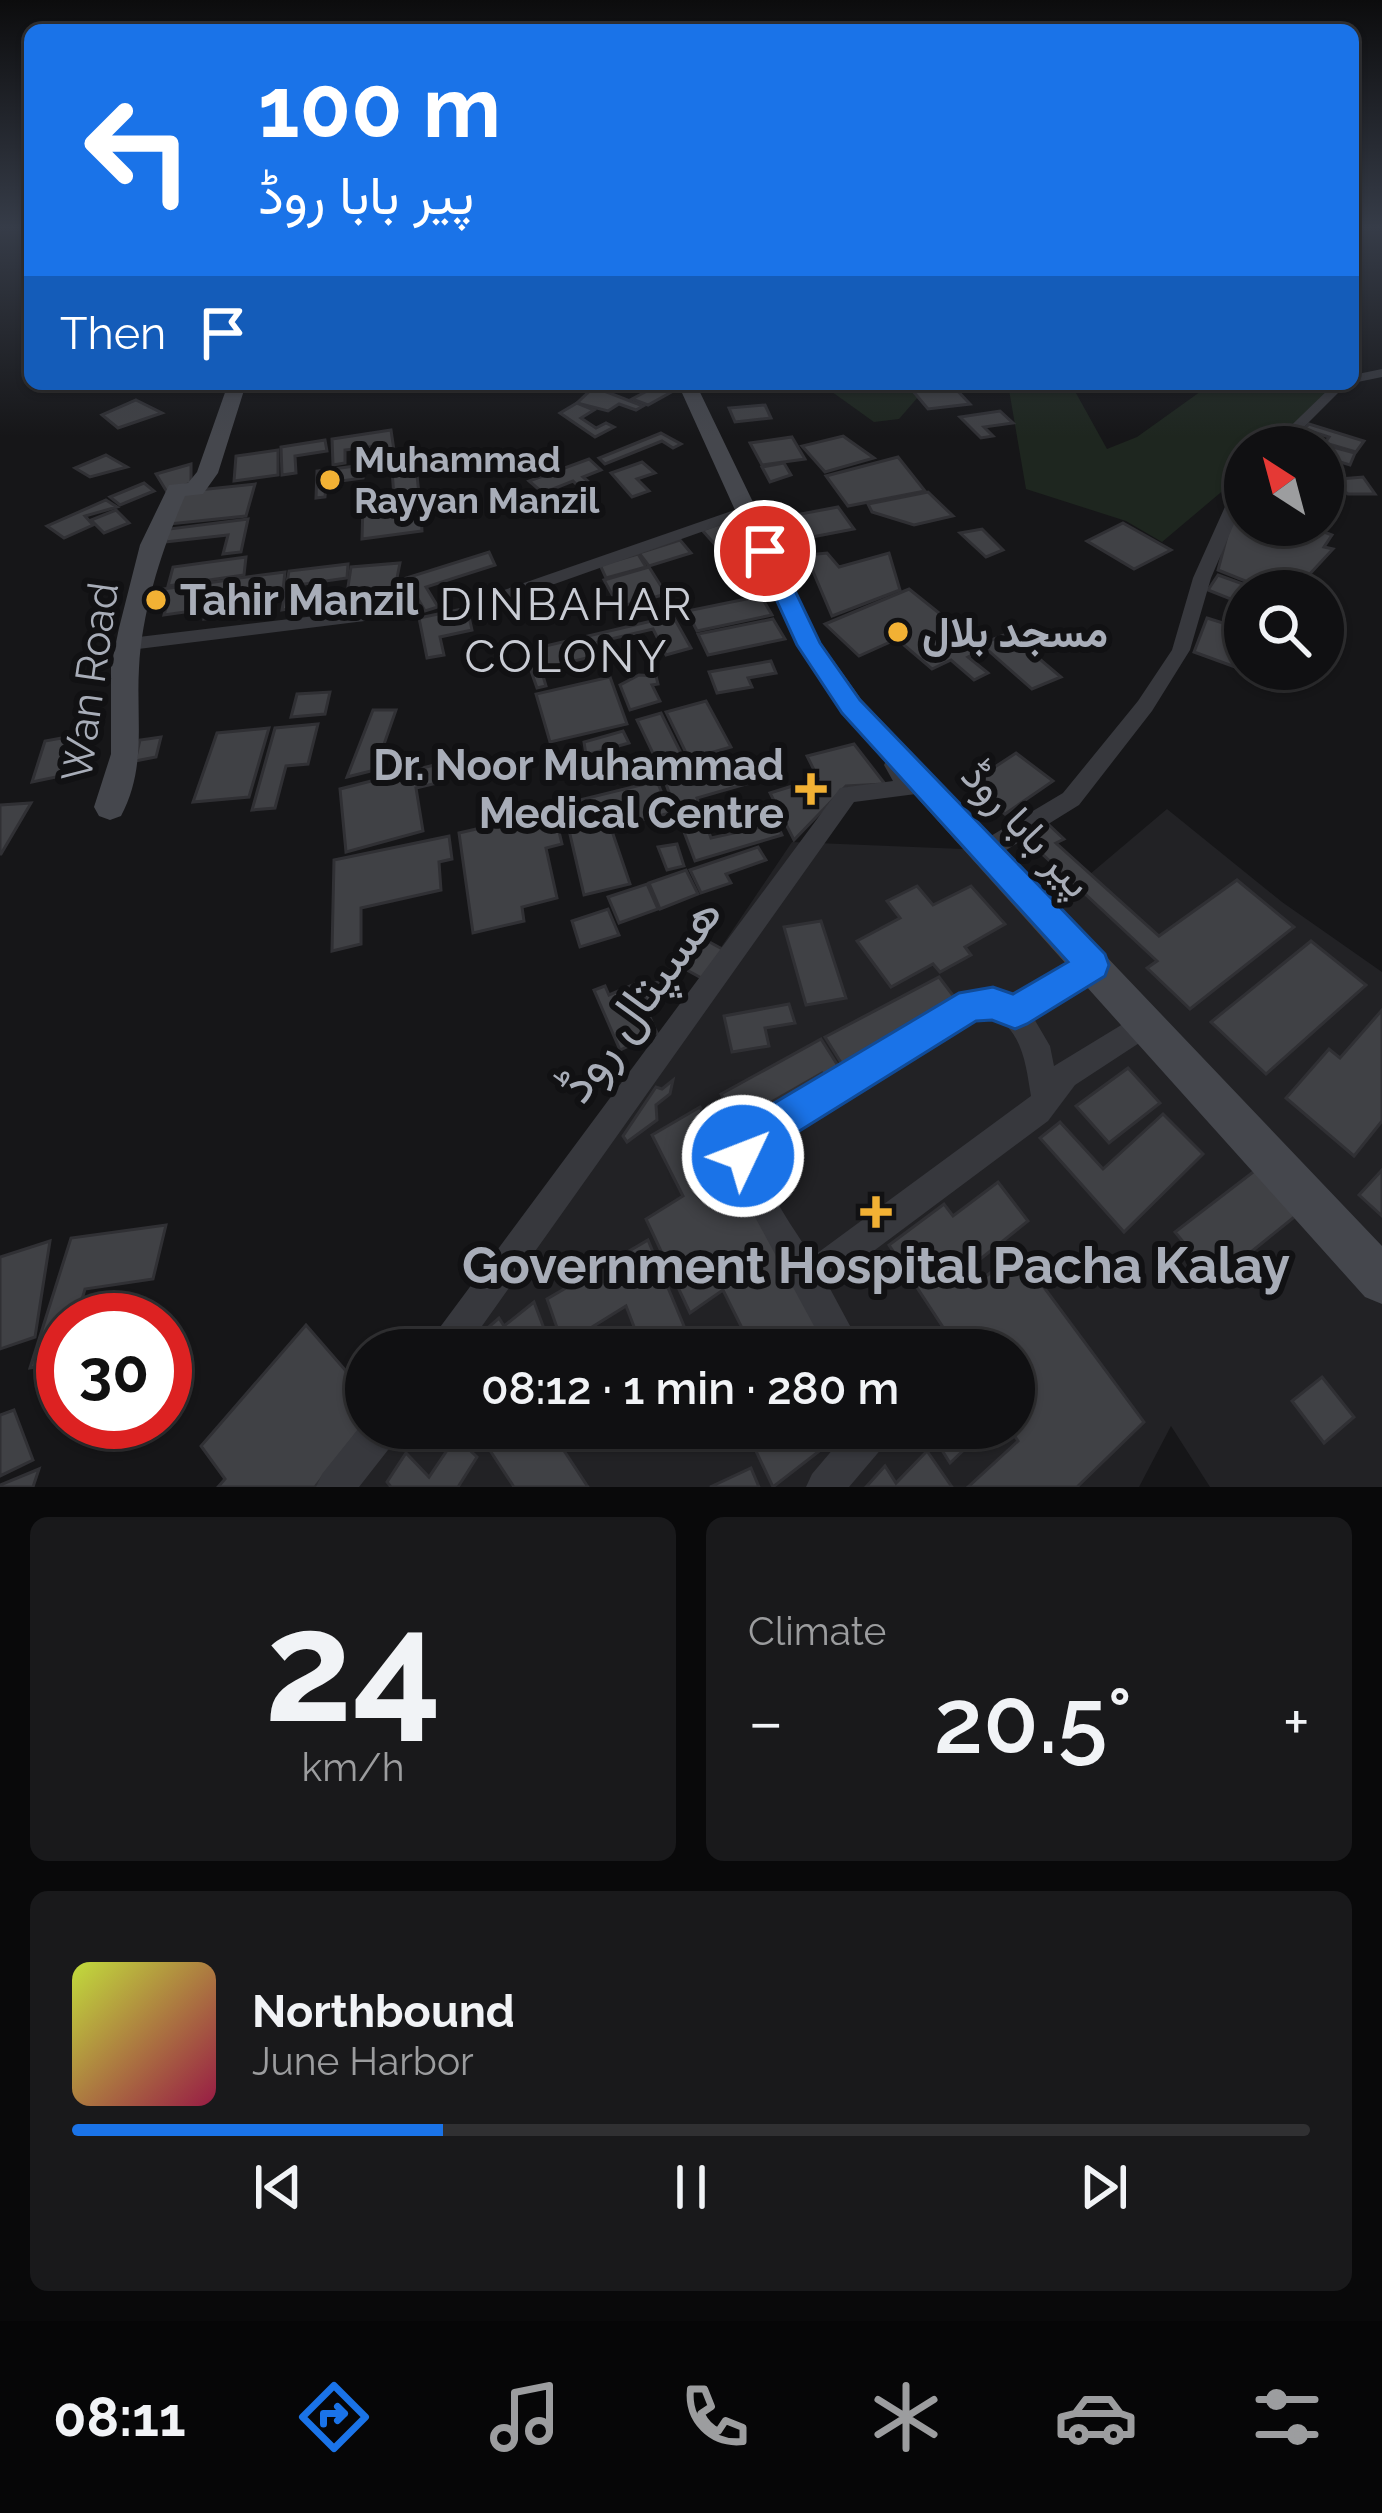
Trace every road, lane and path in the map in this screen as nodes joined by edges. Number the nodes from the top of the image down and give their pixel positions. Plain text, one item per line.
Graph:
1 (235, 390) edge
2 (690, 390) edge
3 (1335, 390) edge
4 (1298, 426) edge
5 (746, 511) junction
6 (1224, 528) edge
7 (484, 603) dead end
8 (399, 612) dead end
9 (130, 644) junction
10 (885, 742) junction
11 (110, 806) dead end
12 (987, 850) junction
13 (1093, 965) junction
14 (1015, 1012) junction
15 (1146, 1024) junction
16 (1046, 1101) junction
17 (808, 1280) junction
18 (1382, 1280) edge
19 (459, 1329) edge
20 (835, 1329) edge
21 (365, 1449) edge
22 (857, 1449) edge
23 (335, 1487) edge
24 (825, 1487) edge

1 - 9 main road, Wan Road
2 - 5 main road, پیر بابا روڈ
3 - 4 street
5 - 7 street
5 - 10 main road, پیر بابا روڈ
6 - 12 street
8 - 9 street
9 - 11 main road, Wan Road
10 - 12 main road, پیر بابا روڈ
10 - 19 street, ھسپتال روڈ
12 - 13 main road, پیر بابا روڈ
13 - 14 street
13 - 15 main road, پیر بابا روڈ
14 - 16 street
14 - 17 street
15 - 16 street
15 - 18 main road, پیر بابا روڈ
16 - 17 street
17 - 20 street
21 - 23 street
22 - 24 street

